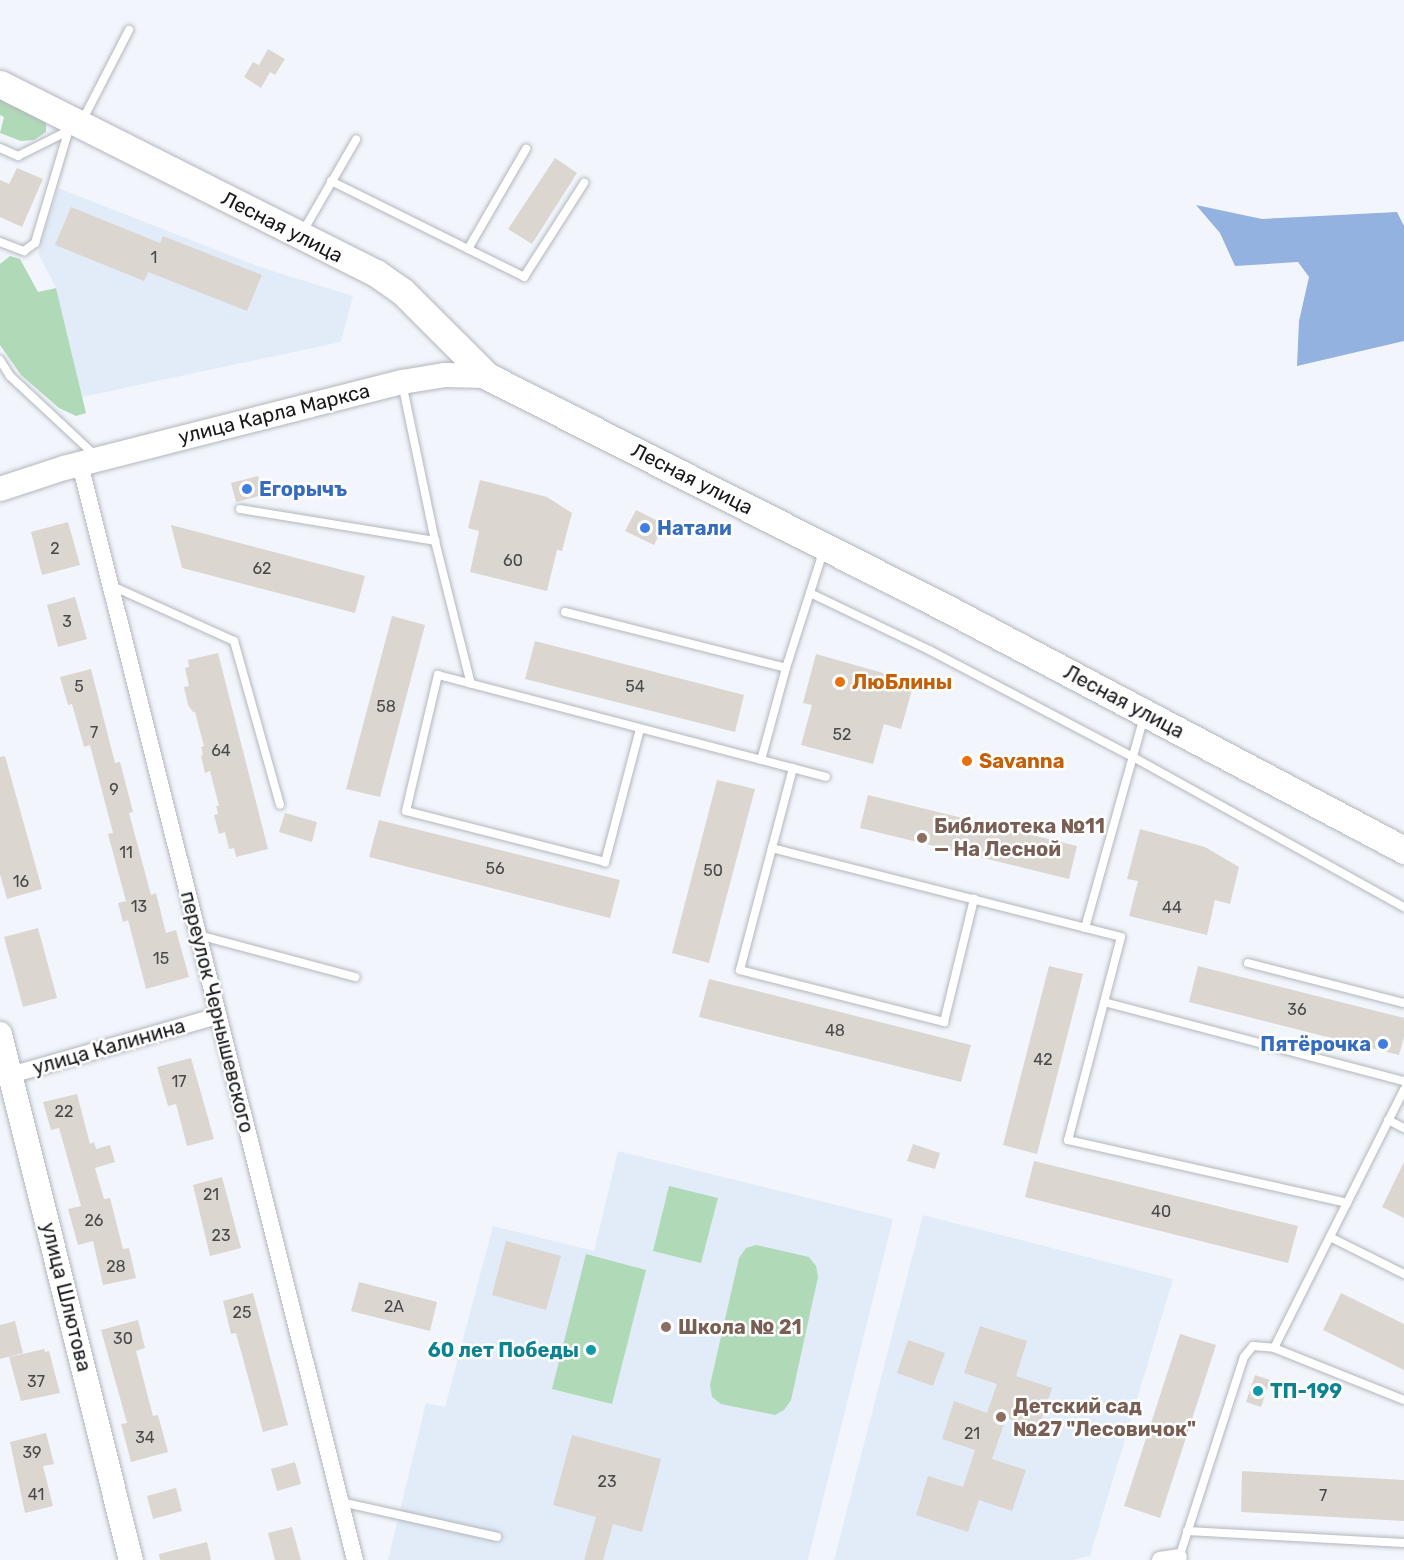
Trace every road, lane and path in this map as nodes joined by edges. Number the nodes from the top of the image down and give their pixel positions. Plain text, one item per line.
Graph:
1 (129, 30) dead end
2 (0, 84) edge
3 (74, 129) junction
4 (356, 140) dead end
5 (0, 147) edge
6 (526, 149) dead end
7 (332, 181) junction
8 (584, 183) dead end
9 (300, 236) junction
10 (0, 242) edge
11 (468, 249) junction
12 (0, 360) edge
13 (487, 376) junction
14 (402, 382) junction
15 (81, 463) junction
16 (0, 473) edge
17 (0, 489) edge
18 (240, 509) dead end
19 (435, 541) junction
20 (825, 546) junction
21 (110, 584) junction
22 (810, 593) junction
23 (565, 612) dead end
24 (786, 668) junction
25 (471, 684) junction
26 (1145, 713) junction
27 (640, 729) junction
28 (1133, 757) junction
29 (761, 760) junction
30 (793, 768) junction
31 (826, 777) dead end
32 (280, 805) dead end
33 (772, 848) junction
34 (1404, 850) edge
35 (974, 899) junction
36 (1404, 907) edge
37 (1085, 928) junction
38 (198, 935) junction
39 (1248, 963) dead end
40 (355, 977) dead end
41 (1104, 1002) junction
42 (1404, 1003) edge
43 (218, 1016) junction
44 (0, 1034) edge
45 (5, 1077) edge
46 (1404, 1081) edge
47 (1404, 1089) edge
48 (1388, 1120) junction
49 (1404, 1128) edge
50 (1347, 1203) junction
51 (1330, 1237) junction
52 (1404, 1274) edge
53 (1274, 1348) junction
54 (1404, 1400) edge
55 (341, 1502) junction
56 (1187, 1532) junction
57 (497, 1537) dead end
58 (1404, 1543) edge
59 (1178, 1558) edge
60 (132, 1560) edge
61 (355, 1560) edge
62 (1160, 1560) edge

1 - 3 lane
2 - 3 main road, Лесная улица
3 - 5 lane
3 - 9 main road, Лесная улица
3 - 10 lane
4 - 7 lane
6 - 11 lane
7 - 9 lane
7 - 11 lane
8 - 11 lane
9 - 13 main road, Лесная улица
12 - 15 lane
13 - 14 main road, улица Карла Маркса
13 - 20 main road, Лесная улица
14 - 15 main road, улица Карла Маркса
14 - 19 lane
15 - 16 main road, улица Карла Маркса
15 - 17 main road, улица Карла Маркса
15 - 21 street, переулок Чернышевского
18 - 19 lane
19 - 25 lane
20 - 22 lane
20 - 26 main road, Лесная улица
21 - 32 lane
21 - 38 street, переулок Чернышевского
22 - 24 lane
22 - 28 lane
23 - 24 lane
24 - 29 lane
25 - 27 lane
25 - 27 lane
26 - 28 lane
26 - 34 main road, Лесная улица
27 - 29 lane
28 - 36 lane
28 - 37 lane
29 - 30 lane
30 - 31 lane
30 - 33 lane
33 - 35 lane
33 - 35 lane
35 - 37 lane
37 - 41 lane
38 - 40 lane
38 - 43 street, переулок Чернышевского
39 - 42 lane
41 - 46 lane
41 - 50 lane
43 - 45 street, улица Калинина
43 - 55 street, переулок Чернышевского
44 - 45 main road, улица Шлютова
45 - 60 main road, улица Шлютова
47 - 48 lane
48 - 49 lane
48 - 50 lane
50 - 51 lane
51 - 52 lane
51 - 53 lane
53 - 54 lane
53 - 56 lane
55 - 57 lane
55 - 61 street, переулок Чернышевского
56 - 58 lane
56 - 59 lane
59 - 62 street

